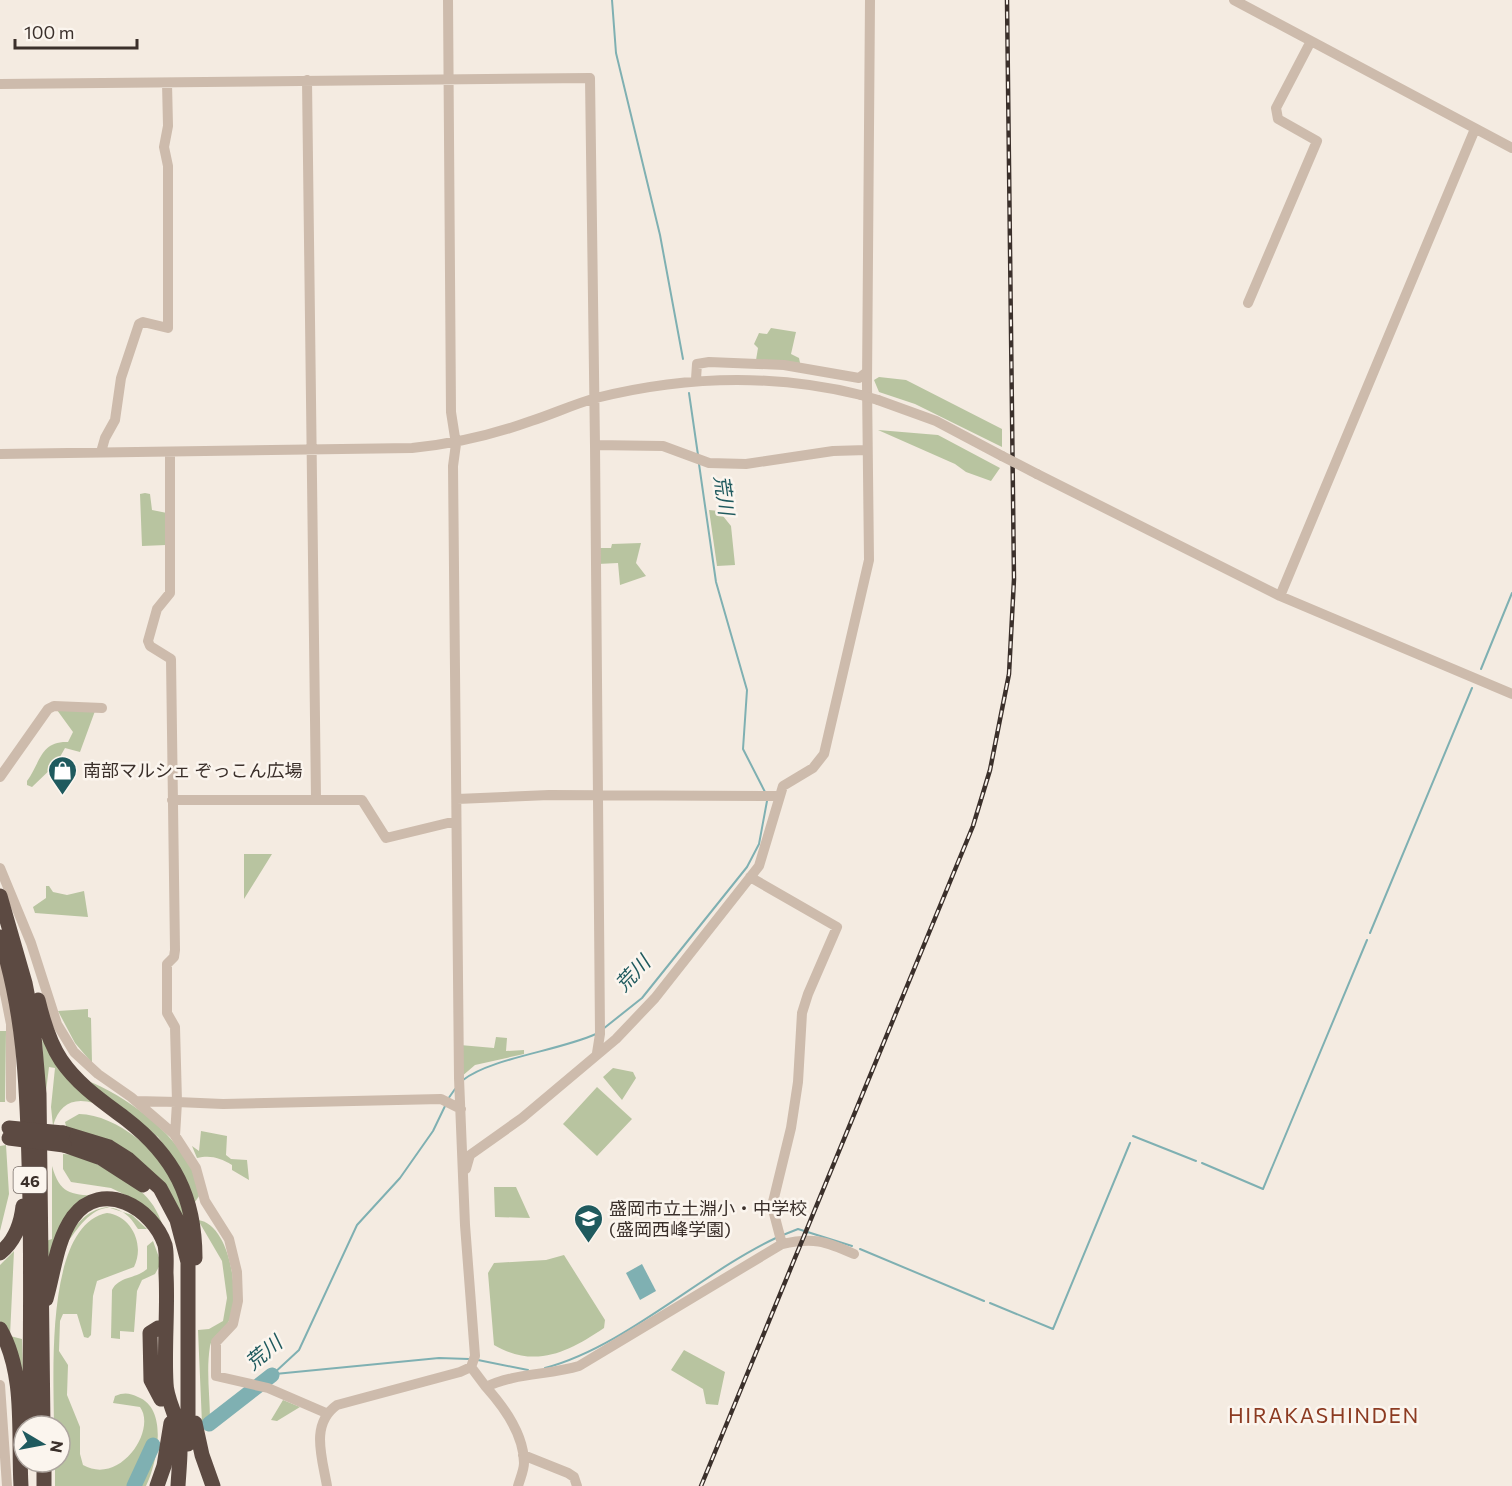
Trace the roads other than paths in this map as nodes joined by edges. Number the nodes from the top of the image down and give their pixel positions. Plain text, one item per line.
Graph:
1 (448, 0) edge
2 (870, 0) edge
3 (1234, 0) edge
4 (1311, 41) junction
5 (448, 79) junction
6 (307, 80) junction
7 (167, 83) junction
8 (0, 84) edge
9 (1475, 129) junction
10 (1512, 148) edge
11 (1248, 303) dead end
12 (867, 372) junction
13 (696, 379) junction
14 (595, 398) junction
15 (456, 444) junction
16 (595, 445) junction
17 (312, 450) junction
18 (867, 450) junction
19 (101, 452) junction
20 (170, 452) junction
21 (0, 454) edge
22 (1280, 596) junction
23 (1512, 694) edge
24 (102, 708) dead end
25 (0, 777) edge
26 (598, 795) junction
27 (770, 796) junction
28 (316, 799) junction
29 (457, 799) junction
30 (172, 800) junction
31 (456, 821) junction
32 (0, 868) edge
33 (750, 877) junction
34 (0, 896) edge
35 (9, 924) junction
36 (0, 937) edge
37 (0, 969) edge
38 (597, 1053) junction
39 (11, 1098) dead end
40 (136, 1101) junction
41 (177, 1102) junction
42 (453, 1105) junction
43 (5, 1133) edge
44 (175, 1136) junction
45 (463, 1180) junction
46 (30, 1188) junction
47 (780, 1239) junction
48 (0, 1253) edge
49 (854, 1254) dead end
50 (178, 1271) junction
51 (171, 1309) junction
52 (41, 1317) junction
53 (0, 1329) edge
54 (473, 1363) junction
55 (0, 1385) edge
56 (486, 1387) junction
57 (188, 1392) junction
58 (173, 1411) junction
59 (326, 1413) junction
60 (30, 1414) edge
61 (43, 1414) edge
62 (523, 1455) junction
63 (7, 1486) edge
64 (21, 1486) edge
65 (157, 1486) edge
66 (178, 1486) edge
67 (186, 1486) edge
68 (213, 1486) edge
69 (327, 1486) edge
70 (518, 1486) edge
71 (577, 1486) edge

1 - 5 street
2 - 12 street
3 - 4 street
4 - 9 street
4 - 11 street
5 - 6 street
5 - 14 street
5 - 15 street
6 - 7 street
6 - 17 street
7 - 8 street
7 - 19 street
9 - 10 street
9 - 22 street
12 - 13 street
12 - 18 street
13 - 14 street
13 - 22 street, bridge
14 - 15 street
14 - 16 street
15 - 17 street
15 - 29 street
16 - 18 street
16 - 26 street
17 - 20 street
17 - 28 street
18 - 27 street
19 - 20 street
19 - 21 street
20 - 30 street
22 - 23 street
24 - 25 street
26 - 27 street
26 - 29 street
26 - 38 street
27 - 33 street
28 - 30 street
28 - 31 street
29 - 31 street
30 - 41 street
31 - 42 street
32 - 40 street
33 - 38 street
33 - 47 street
34 - 35 highway, 46
35 - 50 highway
35 - 52 highway, 46
36 - 46 highway, 46
37 - 39 street
38 - 45 street
40 - 41 street
40 - 44 street
41 - 42 street
41 - 44 street
42 - 45 street
43 - 50 highway, bridge
44 - 59 street
45 - 54 street
46 - 48 highway
46 - 60 highway, 46
47 - 49 street
47 - 56 street
50 - 51 highway
50 - 52 highway
50 - 57 highway
50 - 58 highway
51 - 58 highway
51 - 58 highway
52 - 61 highway, 46
53 - 64 highway
54 - 56 street
54 - 59 street
55 - 63 street
56 - 62 street
57 - 67 highway
57 - 68 highway
58 - 65 highway
58 - 66 highway
59 - 69 street
62 - 70 street
62 - 71 street

